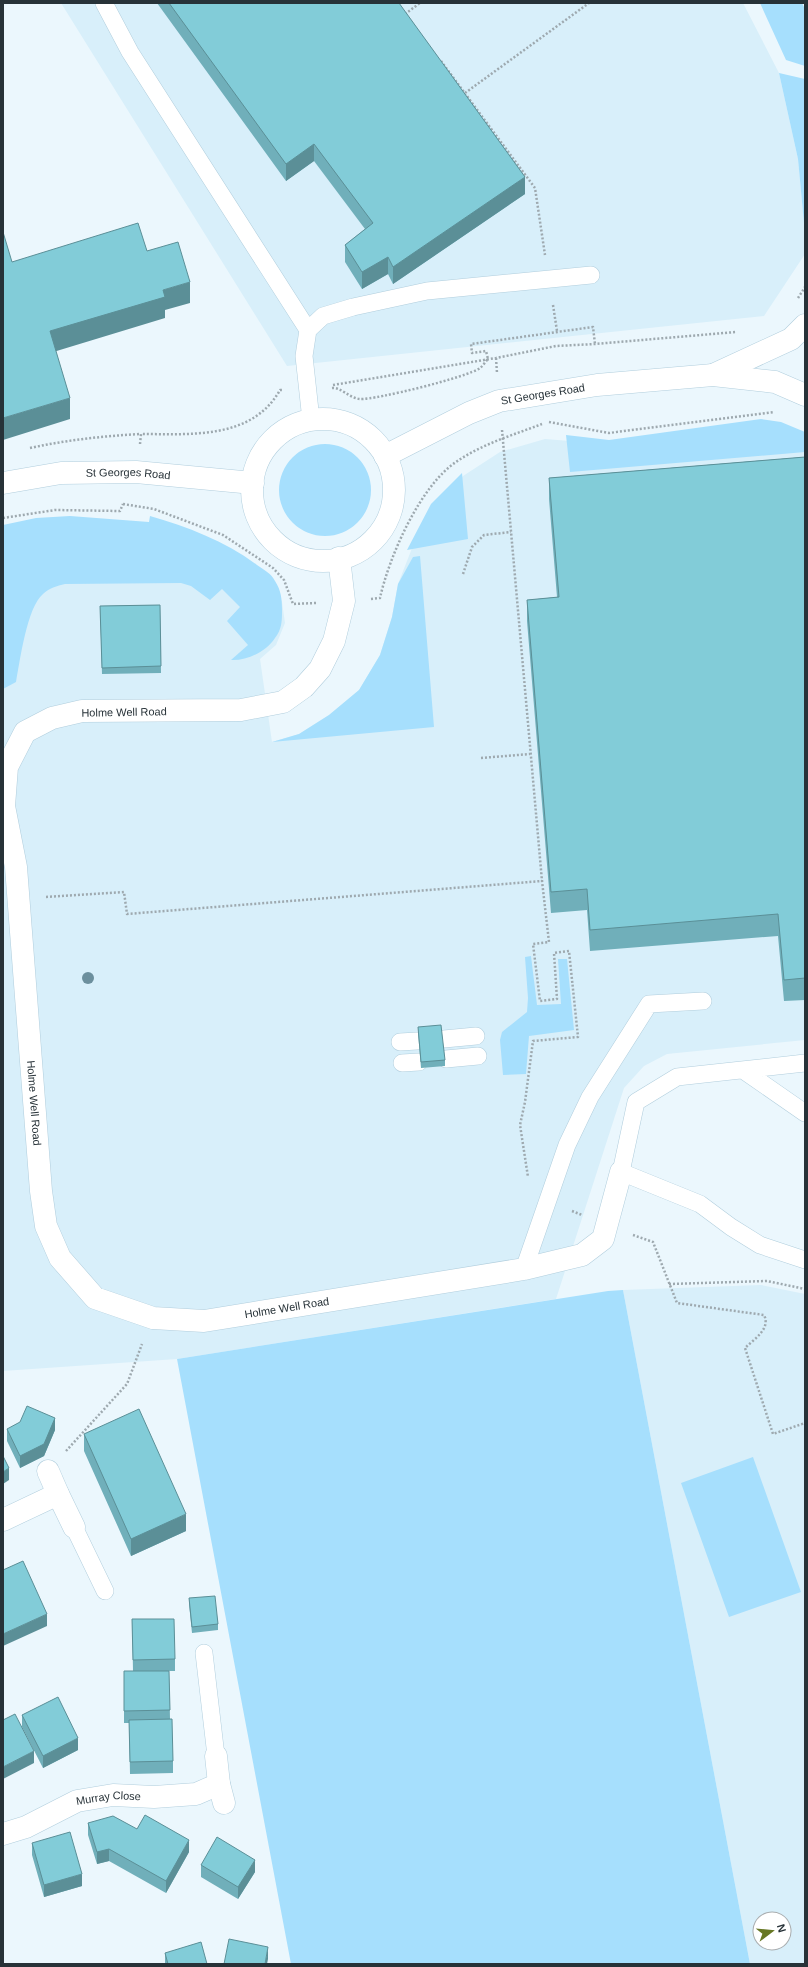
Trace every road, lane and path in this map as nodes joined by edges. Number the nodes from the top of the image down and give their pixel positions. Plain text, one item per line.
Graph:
1 (104, 3) edge
2 (420, 3) edge
3 (589, 3) edge
4 (401, 8) edge
5 (405, 14) junction
6 (410, 20) edge
7 (437, 56) edge
8 (465, 93) junction
9 (591, 274) dead end
10 (549, 279) junction
11 (805, 325) edge
12 (308, 330) junction
13 (557, 331) junction
14 (744, 332) dead end
15 (595, 344) junction
16 (496, 358) junction
17 (488, 359) junction
18 (713, 375) junction
19 (307, 389) junction
20 (805, 394) edge
21 (499, 401) junction
22 (781, 412) dead end
23 (311, 420) junction
24 (141, 434) dead end
25 (502, 439) junction
26 (24, 449) dead end
27 (385, 456) junction
28 (136, 472) junction
29 (3, 483) edge
30 (253, 483) junction
31 (123, 504) junction
32 (3, 518) edge
33 (511, 532) junction
34 (339, 558) junction
35 (463, 574) dead end
36 (344, 601) junction
37 (530, 754) junction
38 (480, 758) dead end
39 (542, 881) junction
40 (18, 899) junction
41 (703, 1001) dead end
42 (476, 1036) dead end
43 (444, 1039) edge
44 (478, 1056) dead end
45 (446, 1059) edge
46 (805, 1063) edge
47 (743, 1070) junction
48 (805, 1113) edge
49 (621, 1172) junction
50 (528, 1178) dead end
51 (805, 1260) edge
52 (524, 1269) junction
53 (805, 1289) edge
54 (153, 1318) junction
55 (805, 1424) edge
56 (48, 1471) joint
57 (58, 1494) junction
58 (3, 1520) edge
59 (74, 1527) joint
60 (104, 1591) dead end
61 (204, 1653) dead end
62 (216, 1756) joint
63 (3, 1834) edge

1 - 12 lane
2 - 5 path
3 - 8 path
4 - 5 path
5 - 6 path
7 - 8 path
8 - 10 path
9 - 10 lane
10 - 12 lane
10 - 13 path
11 - 18 street, St Georges Road
12 - 19 lane
13 - 15 path
13 - 17 path
14 - 15 path
15 - 16 path
16 - 17 path
16 - 21 path
17 - 19 path
18 - 20 street, St Georges Road
18 - 21 street, St Georges Road
19 - 23 lane
21 - 25 path
21 - 27 street, St Georges Road
22 - 25 path
23 - 27 street
23 - 30 street
24 - 26 path
25 - 33 path
25 - 36 path
27 - 34 street
28 - 29 street, St Georges Road
28 - 30 street, St Georges Road
28 - 31 path
30 - 34 street
31 - 32 path
31 - 36 path
33 - 35 path
33 - 37 path
34 - 36 street, Holme Well Road
36 - 40 street, Holme Well Road
37 - 38 path
37 - 39 path
39 - 40 path
39 - 50 path
40 - 54 street, Holme Well Road
41 - 52 lane
42 - 43 lane
44 - 45 lane
46 - 47 lane
47 - 48 lane
47 - 49 lane
49 - 51 lane
49 - 52 street, Holme Well Road
52 - 54 street, Holme Well Road
53 - 55 path
54 - 56 path
56 - 57 street
57 - 58 street
57 - 59 street
59 - 60 lane
61 - 62 lane
62 - 63 street, Murray Close

